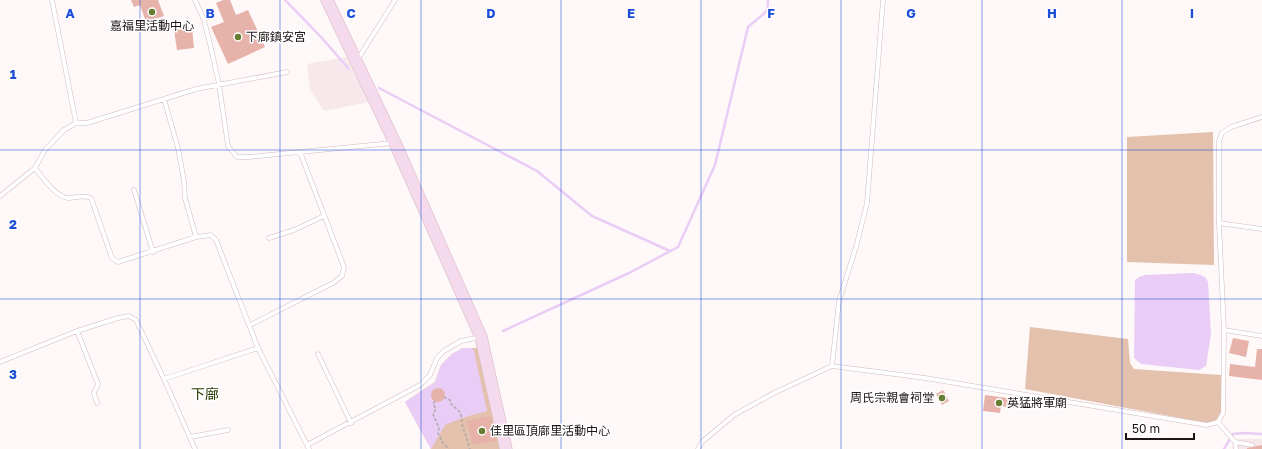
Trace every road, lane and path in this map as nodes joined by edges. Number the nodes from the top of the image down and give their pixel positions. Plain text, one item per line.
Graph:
1 (52, 0) edge
2 (195, 0) edge
3 (327, 0) edge
4 (395, 0) edge
5 (883, 0) edge
6 (356, 61) junction
7 (288, 72) dead end
8 (219, 84) junction
9 (164, 99) junction
10 (1262, 117) edge
11 (76, 123) junction
12 (395, 143) junction
13 (300, 152) junction
14 (35, 168) junction
15 (134, 190) dead end
16 (0, 196) edge
17 (324, 216) junction
18 (1219, 223) junction
19 (1262, 229) edge
20 (196, 237) junction
21 (269, 238) dead end
22 (153, 252) junction
23 (250, 325) junction
24 (1224, 330) junction
25 (77, 331) junction
26 (1262, 336) edge
27 (481, 337) junction
28 (258, 348) junction
29 (318, 354) dead end
30 (0, 362) edge
31 (832, 366) junction
32 (164, 379) junction
33 (444, 398) dead end
34 (435, 401) dead end
35 (97, 403) dead end
36 (1218, 422) junction
37 (351, 423) junction
38 (228, 430) dead end
39 (190, 437) junction
40 (1235, 442) junction
41 (1252, 445) dead end
42 (308, 447) edge
43 (195, 449) edge
44 (449, 449) edge
45 (470, 449) edge
46 (506, 449) edge
47 (698, 449) edge
48 (1236, 449) edge

1 - 11 lane
2 - 8 lane
3 - 6 street
4 - 6 lane
5 - 31 lane
6 - 12 street
7 - 8 lane
8 - 9 lane
8 - 13 lane
9 - 11 lane
9 - 20 lane
10 - 18 lane
11 - 14 lane
12 - 13 lane
12 - 27 street
13 - 17 lane
14 - 16 lane
14 - 22 lane
15 - 22 lane
17 - 21 lane
17 - 23 lane
18 - 19 lane
18 - 24 lane
20 - 22 lane
20 - 23 lane
23 - 28 lane
24 - 26 lane
24 - 36 lane
25 - 30 lane
25 - 32 lane
25 - 35 lane
27 - 37 lane
27 - 46 street
28 - 32 lane
28 - 42 lane
29 - 37 lane
31 - 36 lane
31 - 47 lane
32 - 39 lane
33 - 45 path
34 - 44 path
36 - 40 lane
37 - 42 lane
38 - 39 lane
39 - 43 lane
40 - 41 lane
40 - 48 lane

